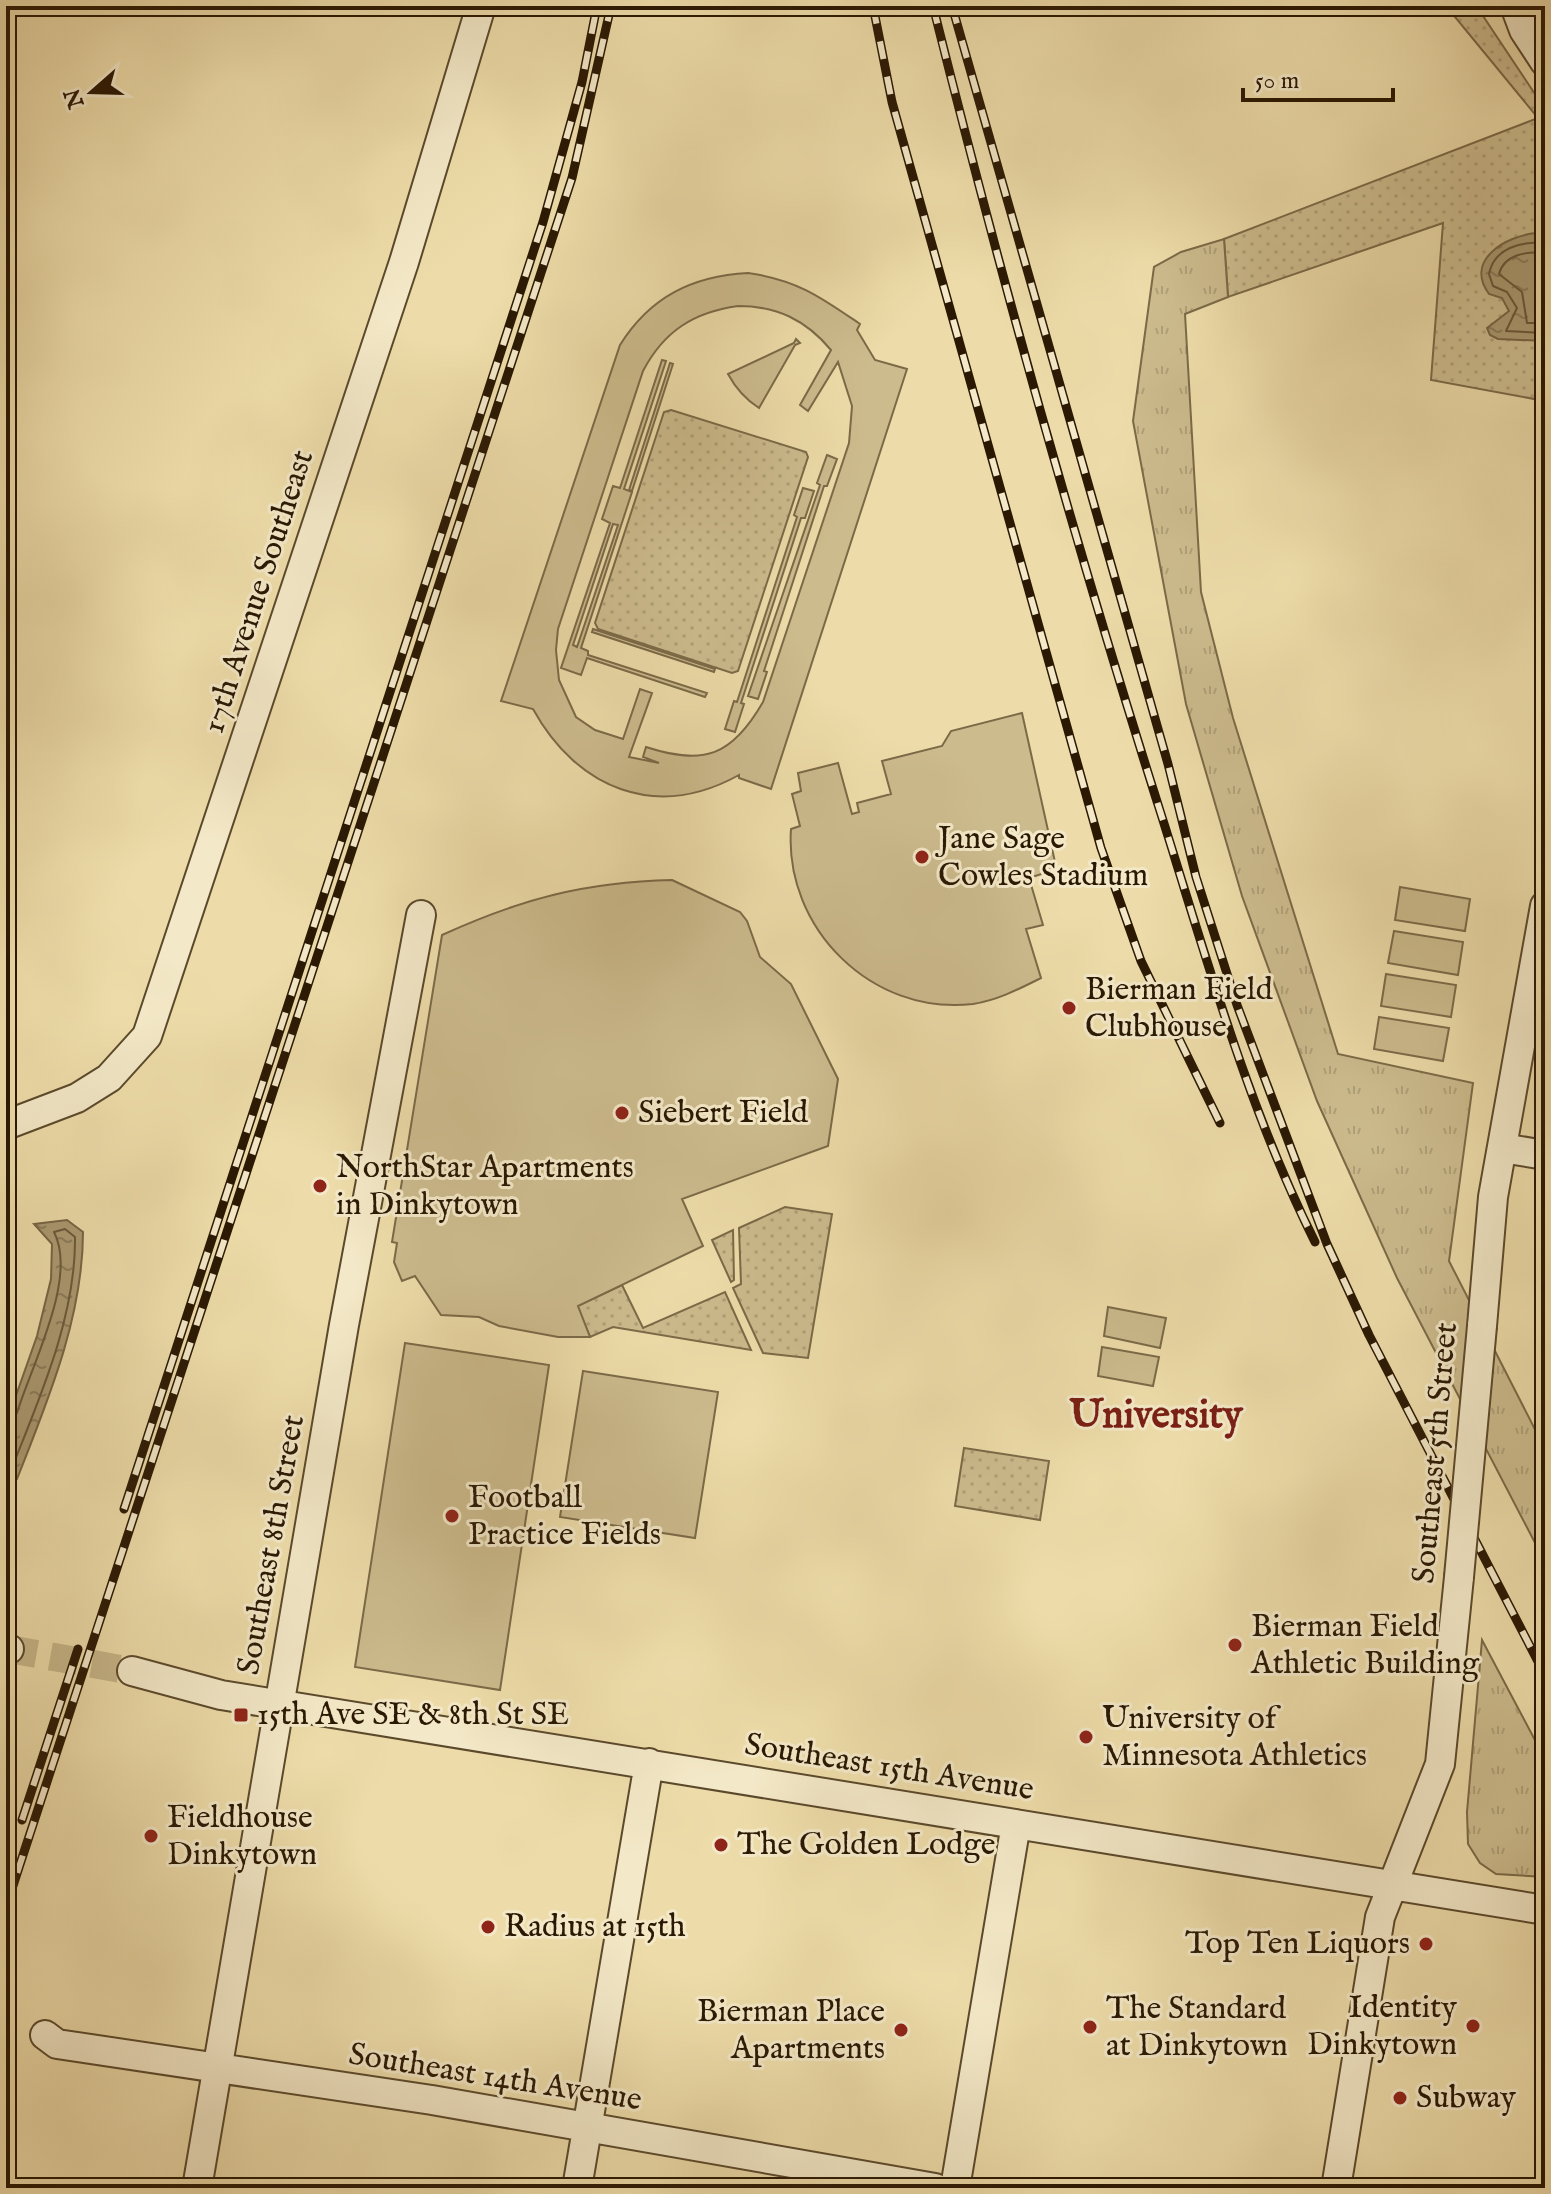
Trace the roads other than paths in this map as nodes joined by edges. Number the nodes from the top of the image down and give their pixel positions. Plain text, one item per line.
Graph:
1 (481, 6) edge
2 (1515, 6) edge
3 (1545, 62) edge
4 (1545, 906) edge
5 (421, 915) dead end
6 (6, 1125) edge
7 (1502, 1148) junction
8 (1545, 1155) edge
9 (129, 1680) tunnel mouth
10 (280, 1704) junction
11 (649, 1763) junction
12 (1016, 1824) junction
13 (1392, 1884) junction
14 (1545, 1910) edge
15 (45, 2035) dead end
16 (218, 2068) junction
17 (587, 2127) junction
18 (197, 2188) edge
19 (577, 2188) edge
20 (935, 2188) edge
21 (955, 2188) edge
22 (1336, 2188) edge

1 - 6 street, 17th Avenue Southeast
2 - 3 street
4 - 7 street, Southeast 5th Street
5 - 10 street, Southeast 8th Street
7 - 8 street
7 - 13 street, Southeast 5th Street, bridge
9 - 10 street, Southeast 15th Avenue
10 - 11 street, Southeast 15th Avenue
10 - 16 street, Southeast 8th Street
11 - 12 street, Southeast 15th Avenue
11 - 17 street
12 - 13 street, Southeast 15th Avenue
12 - 21 street
13 - 14 street, Southeast 15th Avenue
13 - 22 street, Southeast 5th Street
15 - 16 street, Southeast 14th Avenue
16 - 17 street, Southeast 14th Avenue
16 - 18 street, Southeast 8th Street
17 - 19 street
17 - 20 street, Southeast 14th Avenue

